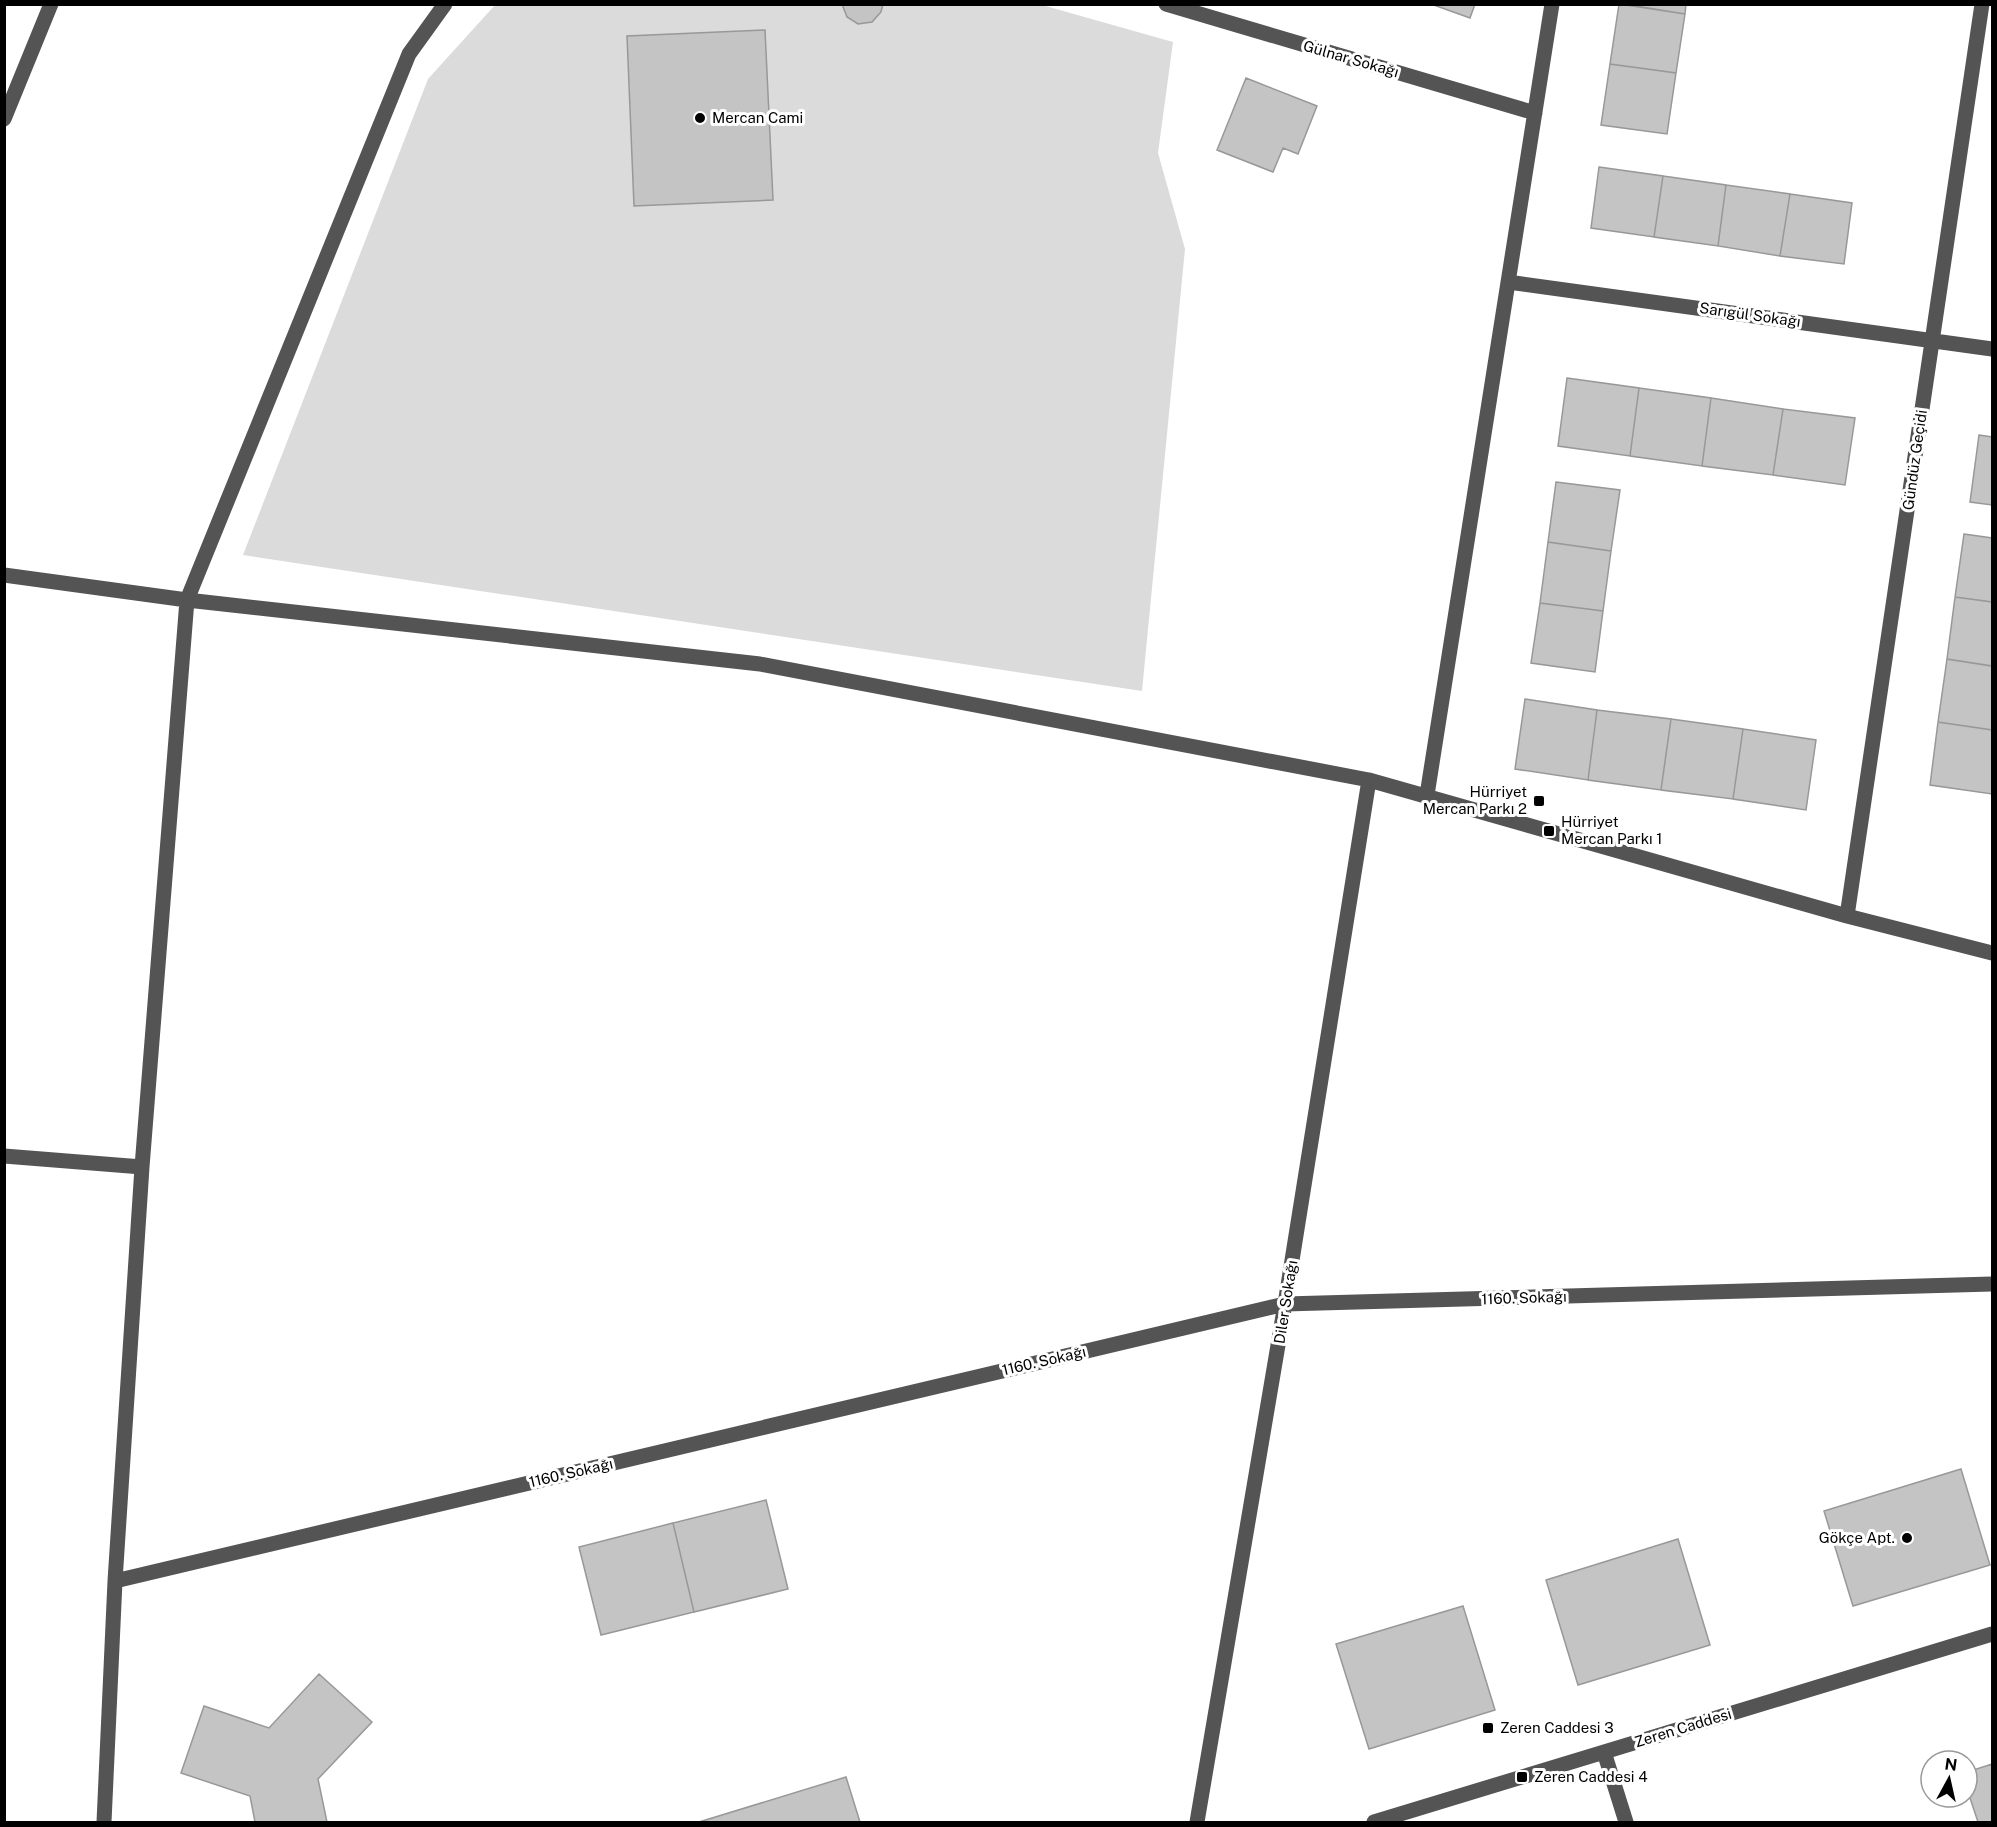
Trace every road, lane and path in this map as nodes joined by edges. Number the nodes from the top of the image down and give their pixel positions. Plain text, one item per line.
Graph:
1 (51, 4) edge
2 (445, 4) edge
3 (1166, 4) edge
4 (1552, 4) edge
5 (1983, 4) edge
6 (1535, 113) junction
7 (4, 119) edge
8 (1508, 282) junction
9 (1933, 341) junction
10 (1992, 349) edge
11 (4, 575) edge
12 (187, 600) junction
13 (1369, 780) junction
14 (1427, 795) junction
15 (1847, 916) junction
16 (1992, 953) edge
17 (4, 1156) edge
18 (142, 1167) junction
19 (1992, 1284) edge
20 (1285, 1304) junction
21 (115, 1581) junction
22 (1992, 1634) edge
23 (1604, 1752) junction
24 (104, 1822) edge
25 (1197, 1822) edge
26 (1374, 1822) edge
27 (1626, 1822) edge

1 - 7 street
2 - 12 street
3 - 6 street, Gülnar Sokağı
4 - 6 street
5 - 9 street, Gündüz Geçidi
6 - 8 street
8 - 9 street, Sarıgül Sokağı
8 - 14 street
9 - 10 street, Sarıgül Sokağı
9 - 15 street, Gündüz Geçidi
11 - 12 street
12 - 13 street
12 - 18 street
13 - 14 street
13 - 20 street, Diler Sokağı
14 - 15 street
15 - 16 street
17 - 18 street
18 - 21 street
19 - 20 street, 1160. Sokağı
20 - 21 street, 1160. Sokağı
20 - 25 street, Diler Sokağı
21 - 24 street
22 - 23 street, Zeren Caddesi
23 - 26 street, Zeren Caddesi
23 - 27 street

